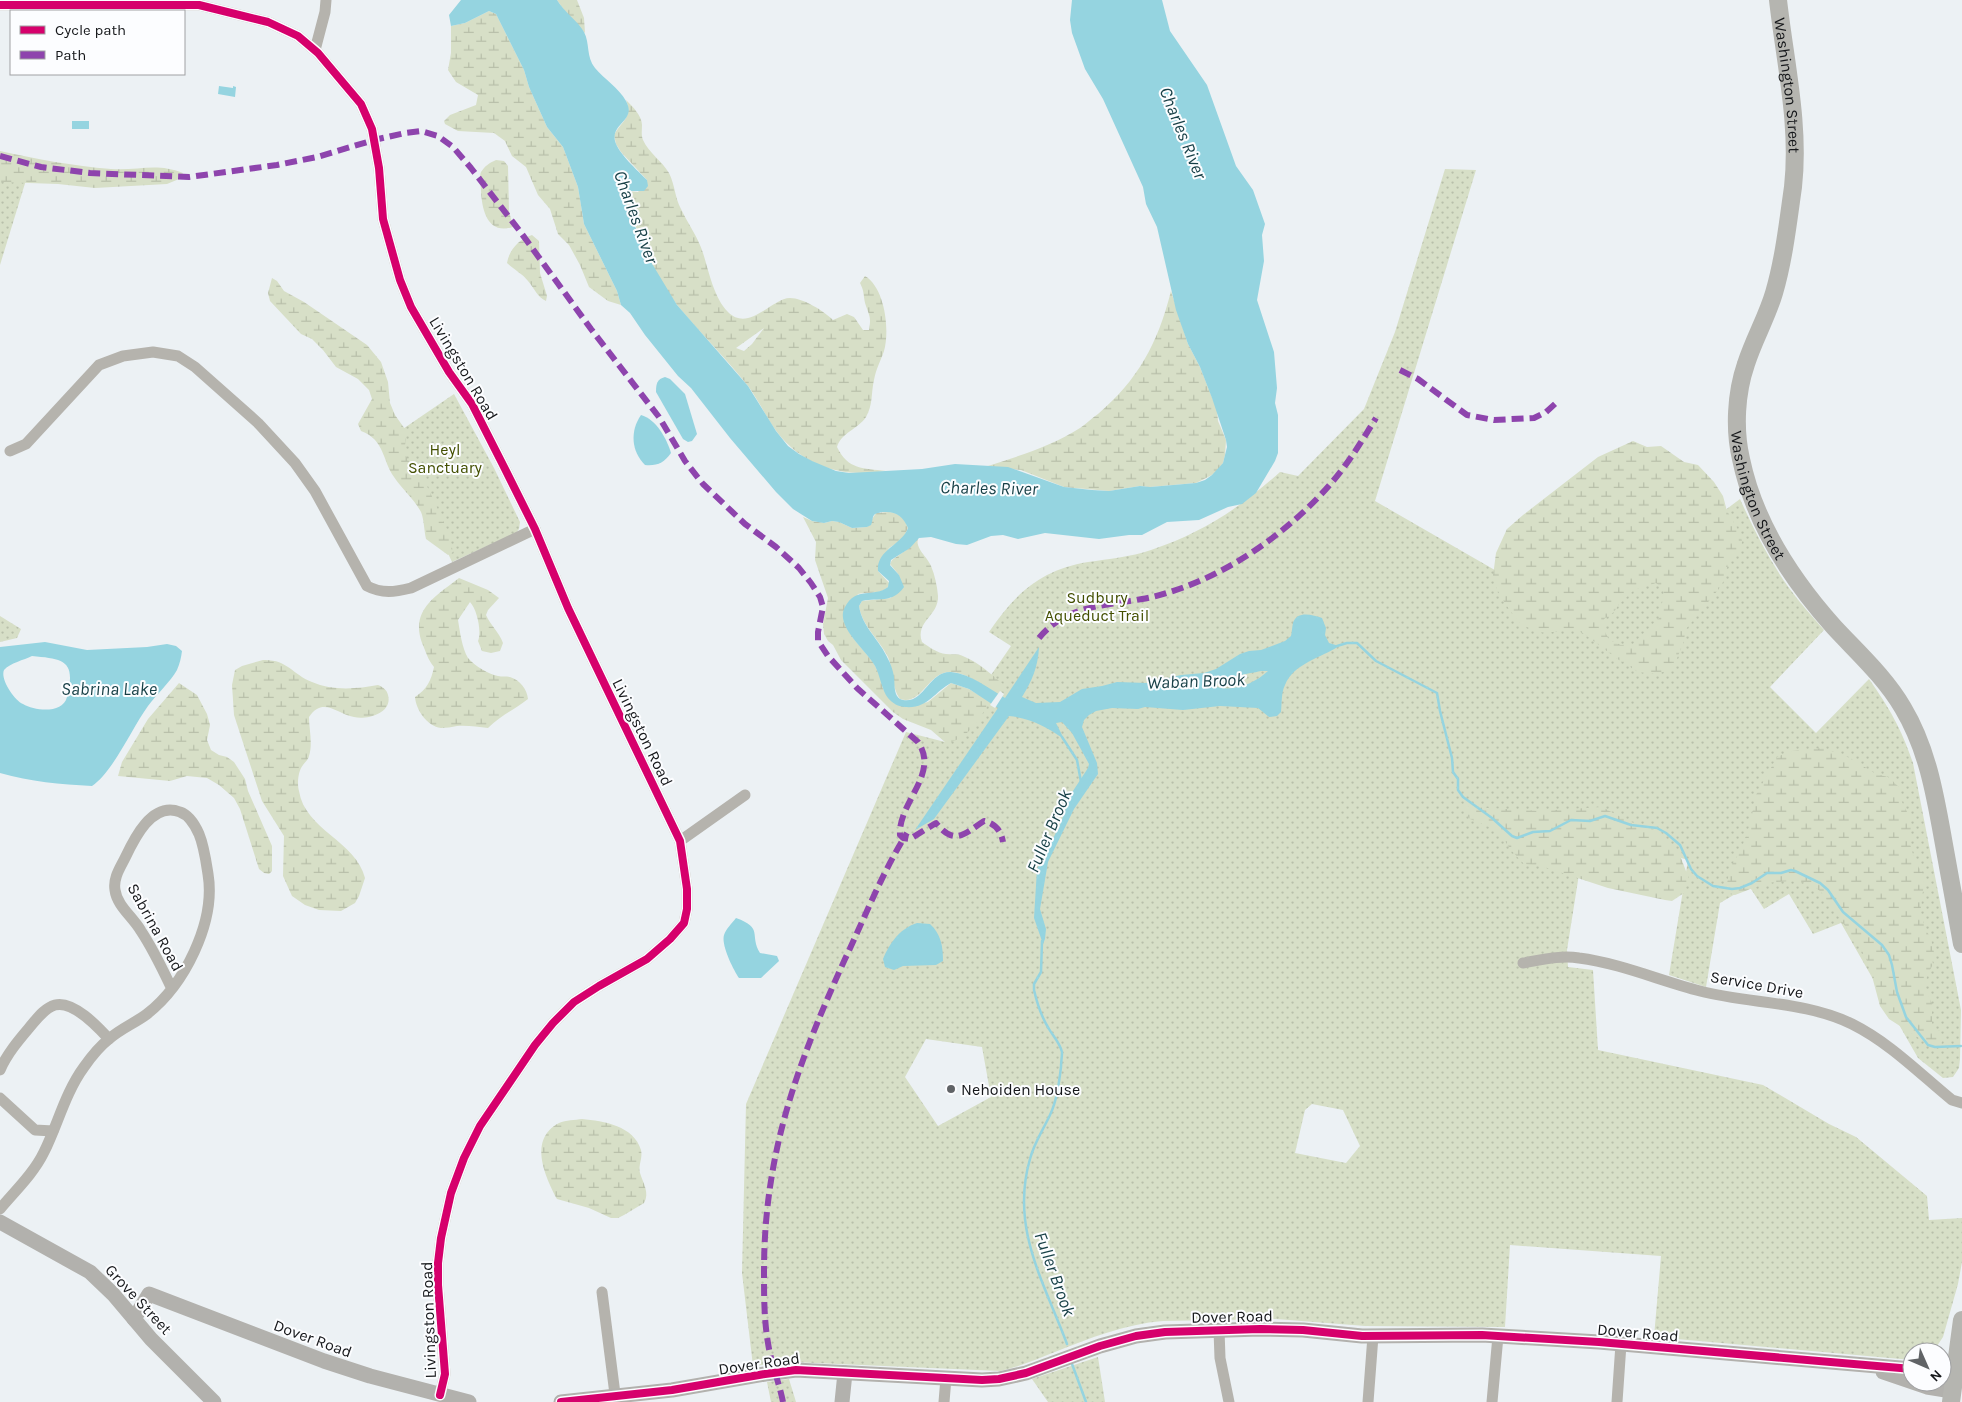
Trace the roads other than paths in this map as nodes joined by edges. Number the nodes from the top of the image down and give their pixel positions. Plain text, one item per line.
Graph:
1 (326, 0) edge
2 (1778, 0) edge
3 (0, 5) edge
4 (315, 50) junction
5 (10, 451) dead end
6 (535, 529) junction
7 (745, 795) dead end
8 (680, 841) junction
9 (1962, 944) edge
10 (1523, 964) dead end
11 (171, 987) junction
12 (109, 1039) junction
13 (0, 1070) edge
14 (0, 1098) edge
15 (1962, 1103) edge
16 (35, 1130) junction
17 (53, 1131) junction
18 (46, 1149) junction
19 (0, 1209) edge
20 (0, 1222) edge
21 (602, 1292) dead end
22 (134, 1319) junction
23 (1962, 1320) edge
24 (1219, 1330) junction
25 (1373, 1336) junction
26 (1498, 1336) junction
27 (1621, 1344) junction
28 (1952, 1356) edge
29 (1870, 1367) junction
30 (1902, 1368) edge
31 (845, 1373) junction
32 (946, 1378) junction
33 (440, 1395) junction
34 (1952, 1396) edge
35 (616, 1399) edge
36 (214, 1402) edge
37 (469, 1402) edge
38 (561, 1402) edge
39 (842, 1402) edge
40 (944, 1402) edge
41 (1228, 1402) edge
42 (1368, 1402) edge
43 (1492, 1402) edge
44 (1616, 1402) edge

1 - 4 street
2 - 9 main road, Washington Street
3 - 4 street, Livingston Road
4 - 6 street, Livingston Road
5 - 6 street
6 - 8 street, Livingston Road
7 - 8 street
8 - 33 street, Livingston Road
10 - 15 street, Service Drive
11 - 11 street, Sabrina Road
11 - 12 street, Sabrina Road
12 - 13 street
12 - 17 street, Sabrina Road
14 - 16 street
16 - 17 street
16 - 18 street
17 - 18 street, Sabrina Road
18 - 19 street, Sabrina Road
20 - 22 street, Grove Street
21 - 35 street
22 - 33 street, Dover Road
22 - 36 street, Grove Street
23 - 28 main road
24 - 25 street, Dover Road
24 - 32 street, Dover Road
24 - 41 street
25 - 26 street, Dover Road
25 - 42 street
26 - 27 street, Dover Road
26 - 43 street
27 - 29 street, Dover Road
27 - 44 street
29 - 30 street, Dover Road
29 - 34 street, Dover Road
31 - 32 street, Dover Road
31 - 35 street, Dover Road
31 - 39 street
32 - 40 street
33 - 37 street, Dover Road
35 - 38 street, Dover Road

